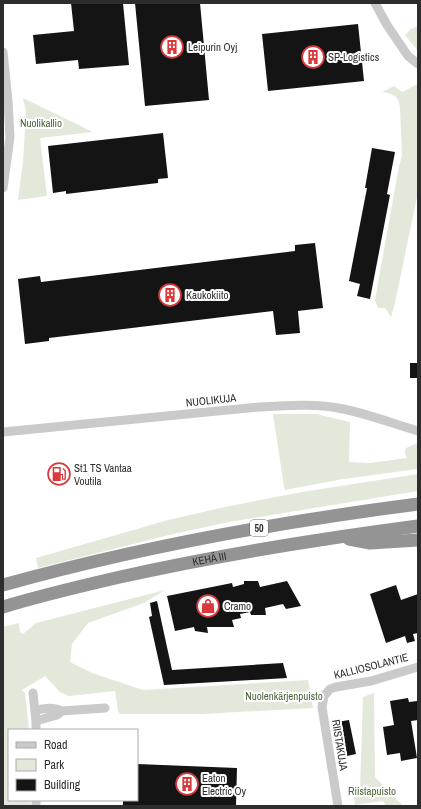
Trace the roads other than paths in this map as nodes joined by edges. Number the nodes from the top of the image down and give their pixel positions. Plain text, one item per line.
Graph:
1 (375, 3) edge
2 (3, 52) edge
3 (418, 64) edge
4 (3, 188) edge
5 (418, 431) edge
6 (3, 432) edge
7 (418, 497) edge
8 (418, 504) edge
9 (370, 511) junction
10 (418, 526) edge
11 (333, 537) junction
12 (418, 540) edge
13 (3, 585) edge
14 (3, 607) edge
15 (418, 667) edge
16 (330, 689) joint
17 (33, 693) dead end
18 (105, 708) dead end
19 (35, 710) junction
20 (62, 711) junction
21 (36, 725) edge
22 (338, 806) edge

1 - 3 street
2 - 4 street
5 - 6 street, NUOLIKUJA
7 - 9 highway
8 - 9 highway, KEHÄ III / 50
9 - 13 highway, KEHÄ III / 50
10 - 11 highway, KEHÄ III / 50
11 - 12 highway
11 - 14 highway, KEHÄ III / 50
15 - 16 street, KALLIOSOLANTIE
16 - 22 street, RIISTAKUJA
17 - 19 street
18 - 20 street
19 - 20 street
19 - 21 street
20 - 21 street

